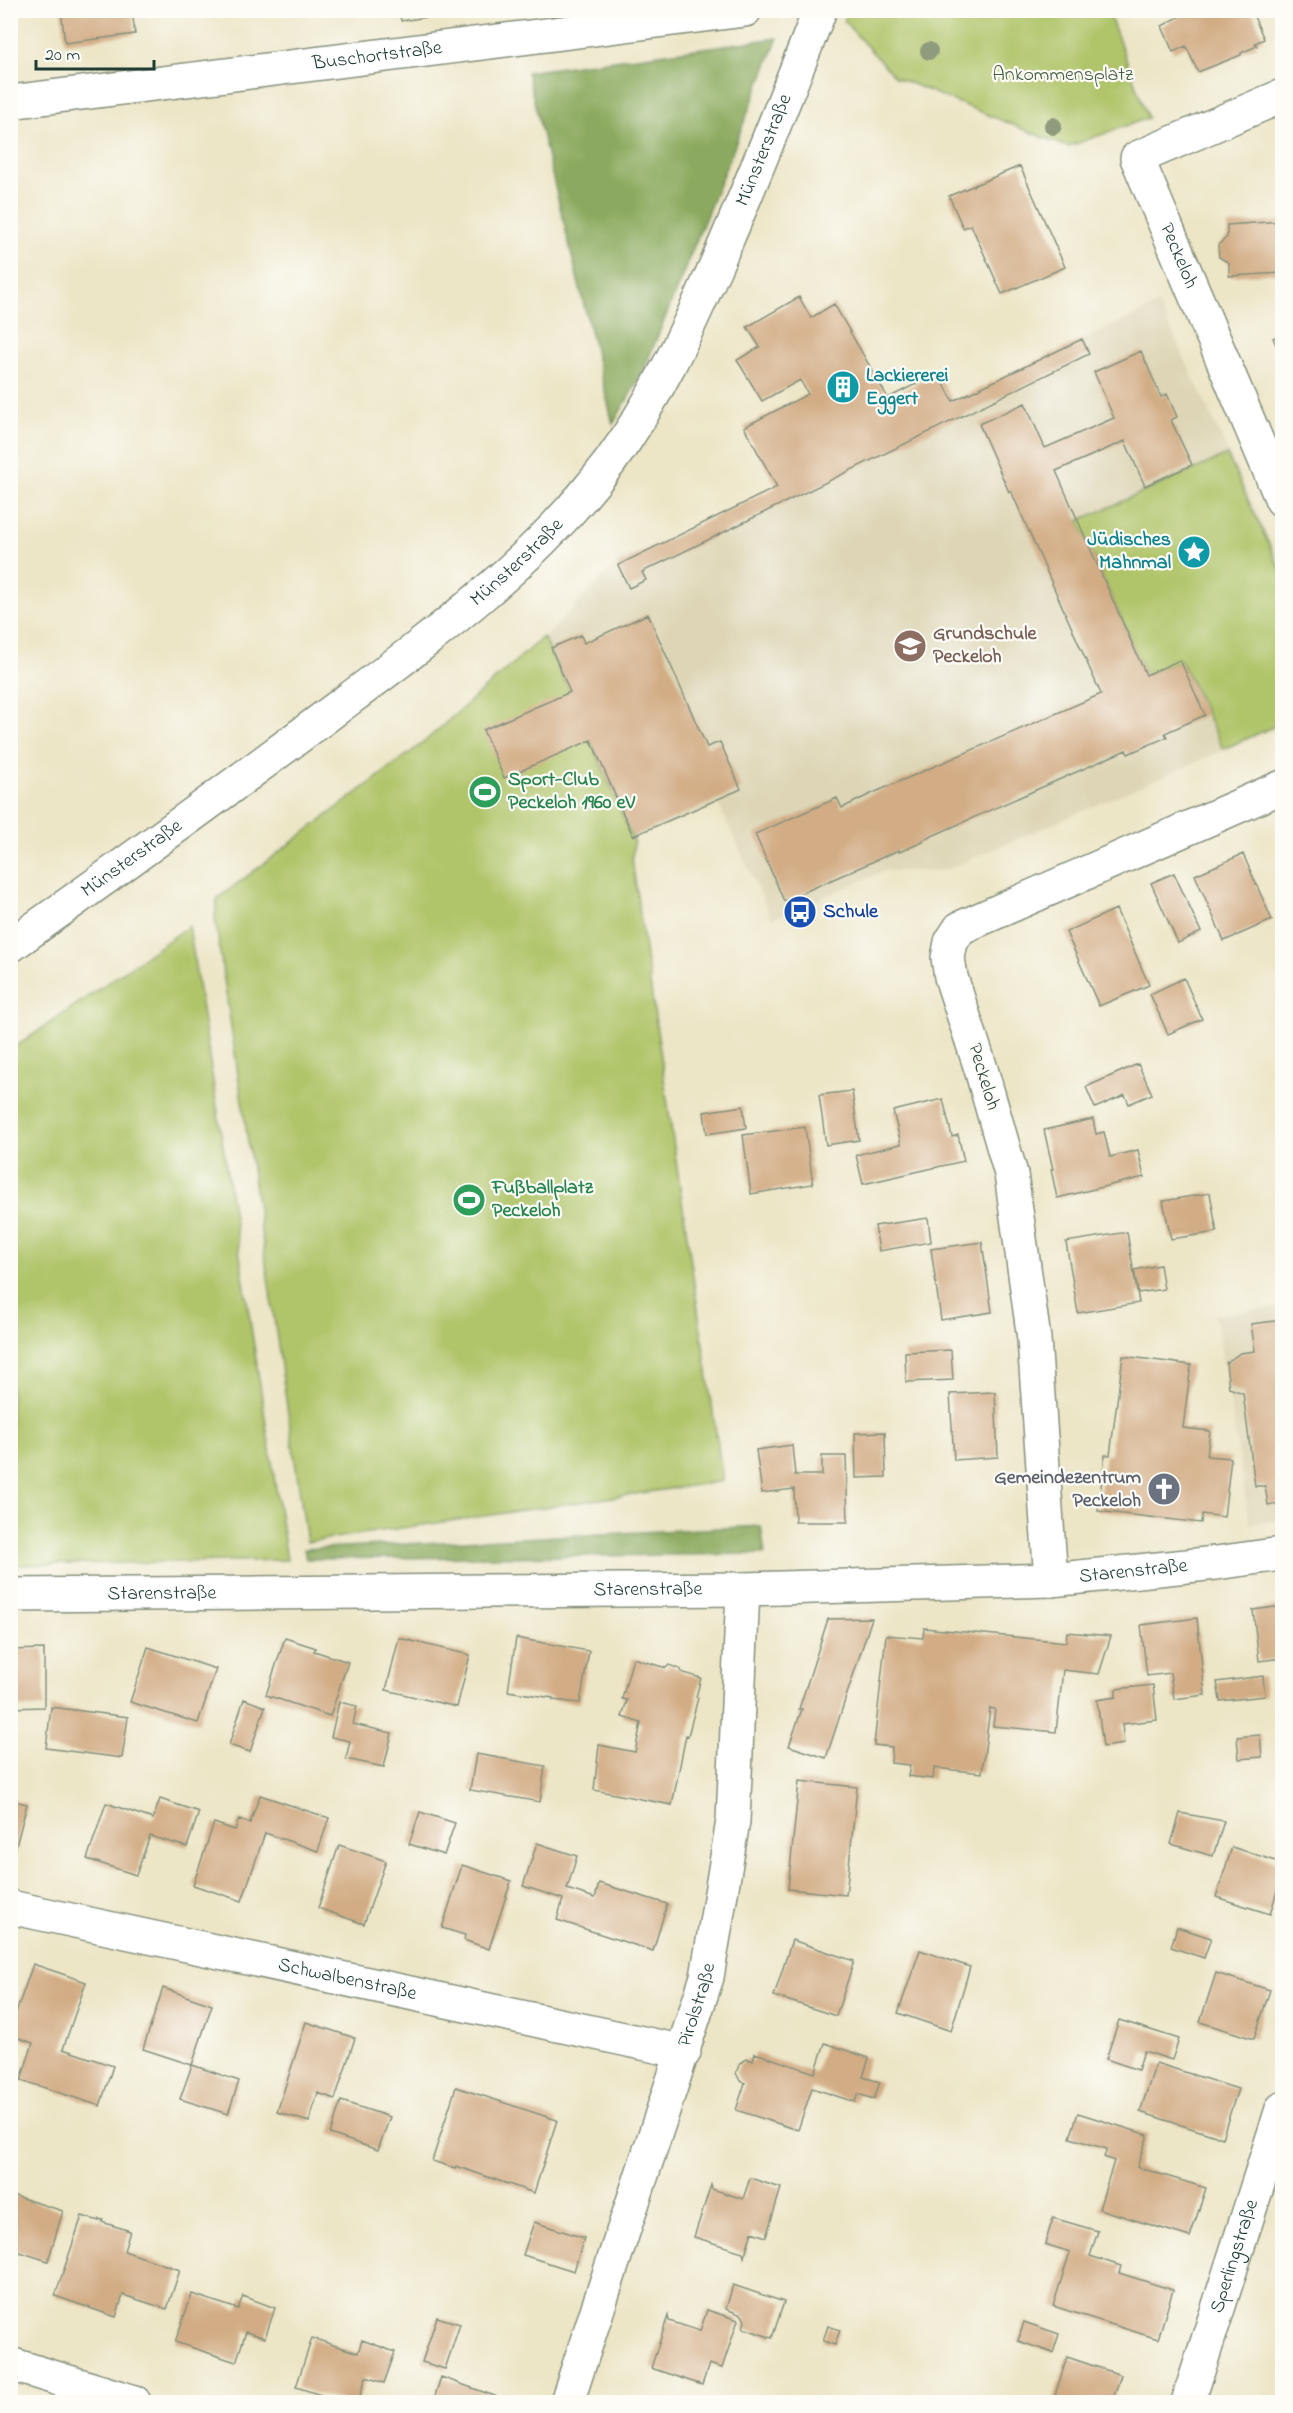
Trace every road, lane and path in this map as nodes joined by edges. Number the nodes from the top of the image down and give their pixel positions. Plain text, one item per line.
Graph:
1 (746, 10) edge
2 (811, 14) edge
3 (1282, 96) edge
4 (10, 102) edge
5 (1282, 500) edge
6 (1282, 787) edge
7 (10, 946) edge
8 (1282, 1554) edge
9 (1051, 1580) junction
10 (743, 1589) junction
11 (10, 1595) edge
12 (10, 1907) edge
13 (684, 2052) junction
14 (1282, 2109) edge
15 (10, 2364) edge
16 (134, 2403) edge
17 (567, 2403) edge
18 (1188, 2403) edge

1 - 4 street, Buschortstraße
2 - 7 street, Münsterstraße
3 - 5 street, Peckeloh
6 - 9 street, Peckeloh
8 - 9 street, Starenstraße
9 - 10 street, Starenstraße
10 - 11 street, Starenstraße
10 - 13 street, Pirolstraße
12 - 13 street, Schwalbenstraße
13 - 17 street, Pirolstraße
14 - 18 street, Sperlingstraße
15 - 16 street

